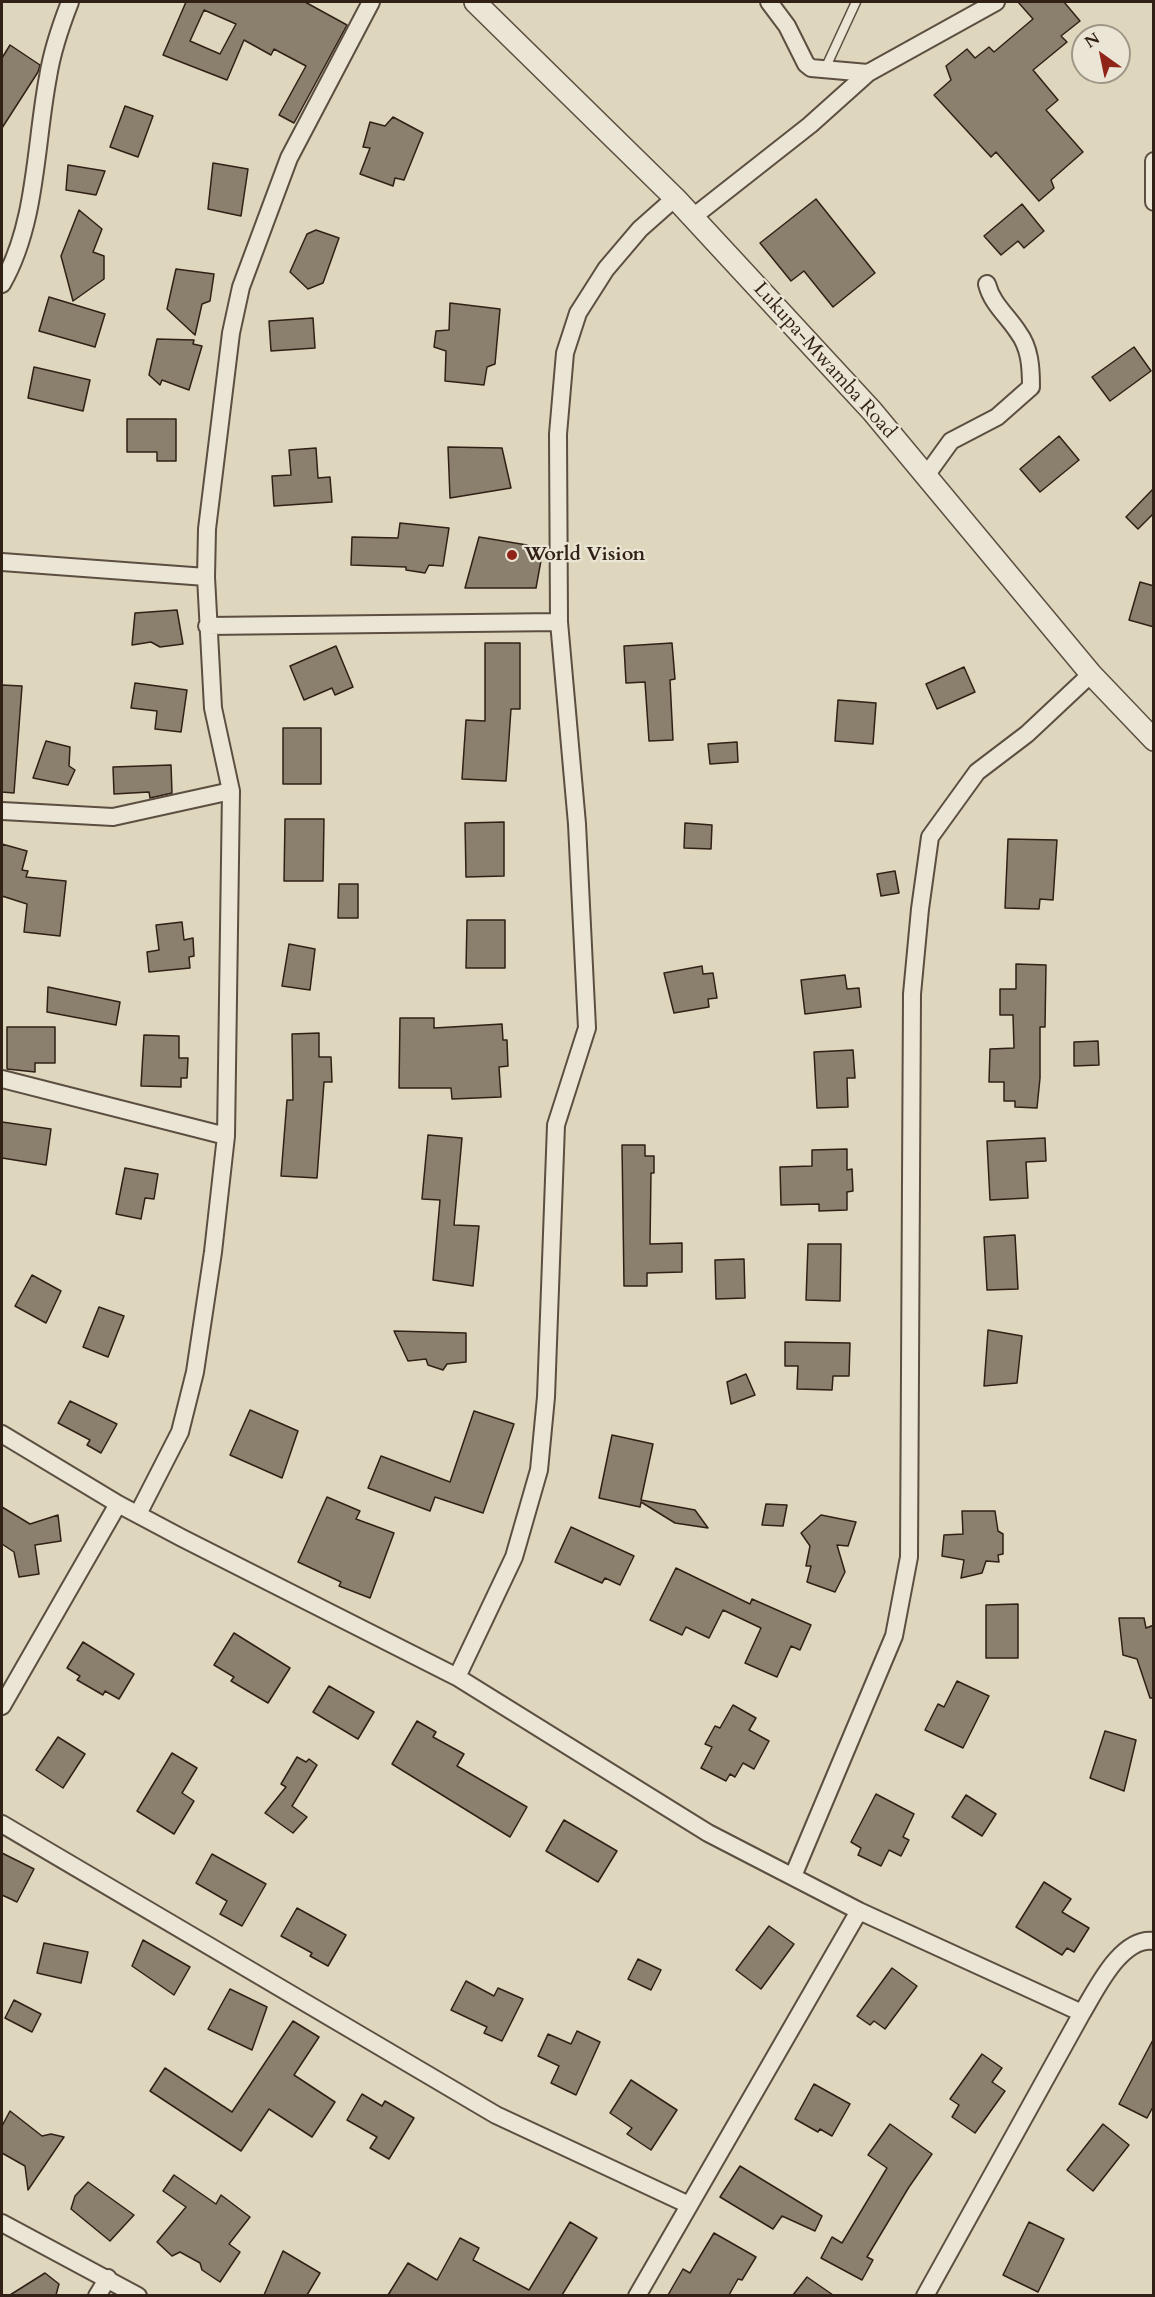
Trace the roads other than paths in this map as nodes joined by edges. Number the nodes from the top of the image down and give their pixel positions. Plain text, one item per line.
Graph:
1 (70, 2) edge
2 (371, 2) edge
3 (475, 2) edge
4 (769, 2) edge
5 (856, 2) edge
6 (996, 2) edge
7 (824, 69) junction
8 (867, 73) junction
9 (1154, 161) edge
10 (675, 198) junction
11 (1154, 202) edge
12 (693, 217) junction
13 (2, 284) edge
14 (987, 285) dead end
15 (925, 477) junction
16 (2, 562) edge
17 (206, 577) junction
18 (559, 622) junction
19 (207, 626) junction
20 (1091, 674) junction
21 (1154, 740) edge
22 (231, 791) junction
23 (2, 811) edge
24 (2, 1079) edge
25 (226, 1137) junction
26 (2, 1434) edge
27 (118, 1504) junction
28 (138, 1514) junction
29 (457, 1677) junction
30 (2, 1706) edge
31 (2, 1824) edge
32 (793, 1876) junction
33 (859, 1911) junction
34 (1154, 1941) edge
35 (1082, 2013) junction
36 (689, 2205) junction
37 (2, 2223) edge
38 (108, 2278) junction
39 (97, 2295) edge
40 (138, 2295) edge
41 (637, 2295) edge
42 (925, 2295) edge

1 - 13 street
2 - 17 street
3 - 10 street, Lukupa-Mwamba Road
4 - 7 street
5 - 7 lane
6 - 8 street
7 - 8 street
8 - 12 street
9 - 11 street
10 - 12 street, Lukupa-Mwamba Road
10 - 18 street
12 - 15 street, Lukupa-Mwamba Road
14 - 15 street
15 - 20 street, Lukupa-Mwamba Road
16 - 17 street
17 - 19 street
18 - 19 street
18 - 29 street
19 - 22 street
20 - 21 street, Lukupa-Mwamba Road
20 - 32 street
22 - 23 street
22 - 25 street
24 - 25 street
25 - 28 street
26 - 27 street
27 - 28 street
27 - 30 street
28 - 29 street
29 - 32 street
31 - 36 street
32 - 33 street
33 - 35 street
33 - 36 street
34 - 35 street
35 - 42 street
36 - 41 street
37 - 38 street
38 - 39 street
38 - 40 street

